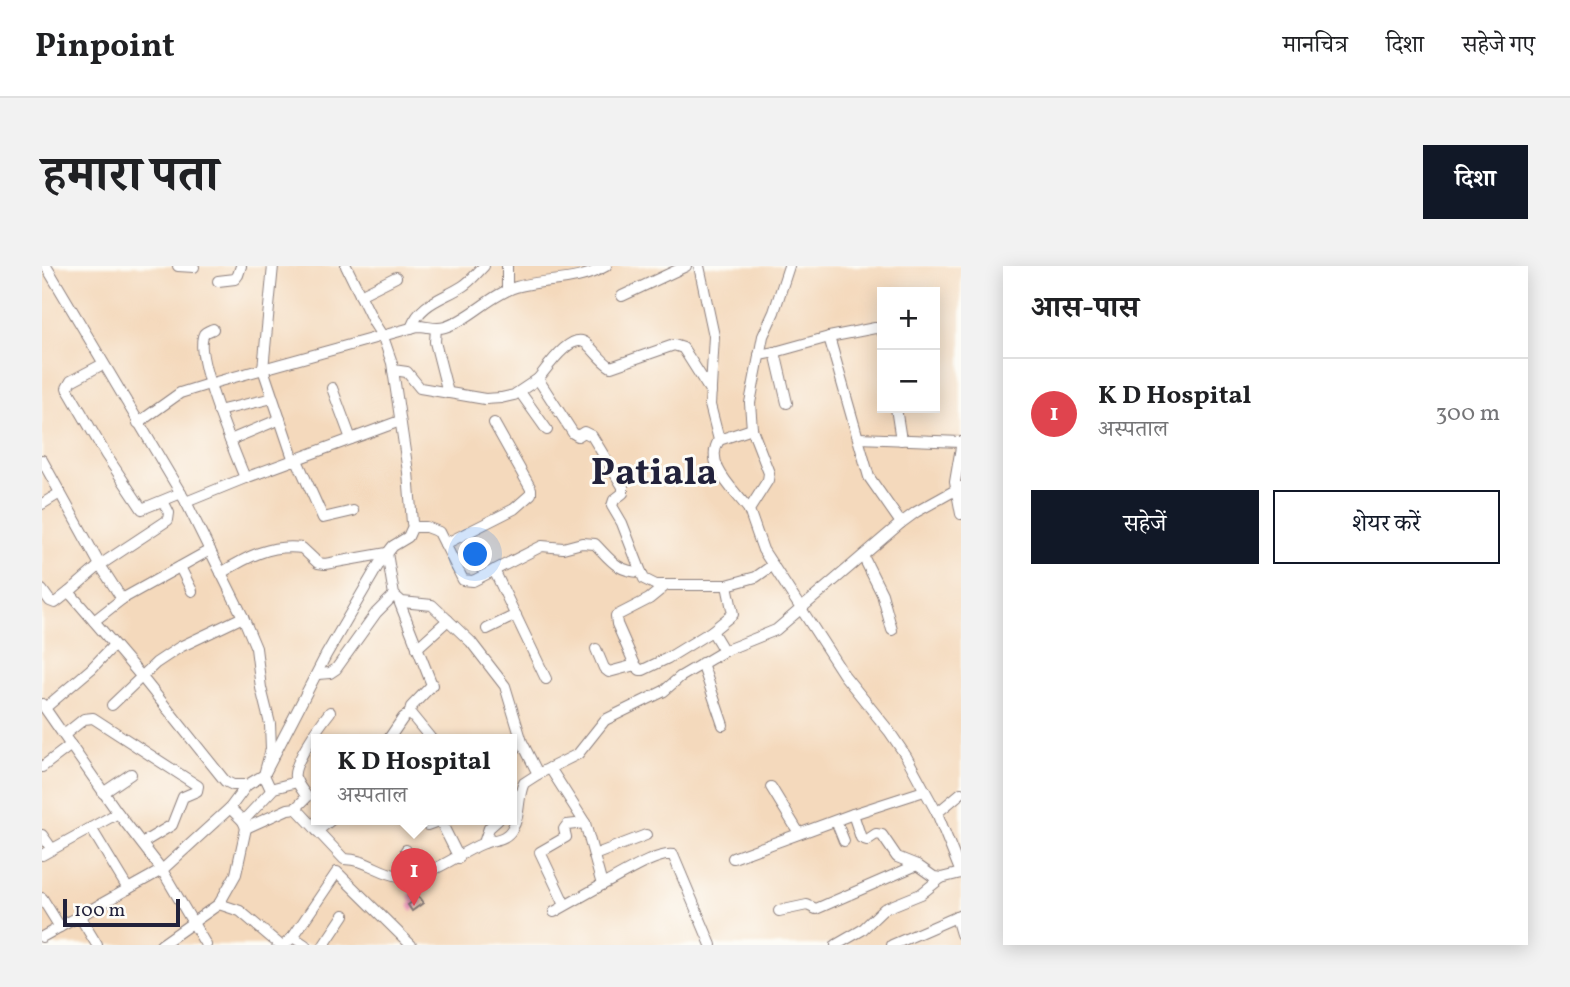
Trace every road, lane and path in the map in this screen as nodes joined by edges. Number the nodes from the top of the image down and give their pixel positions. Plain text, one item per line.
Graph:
1 (60, 266) edge
2 (178, 266) edge
3 (240, 266) edge
4 (273, 266) edge
5 (346, 266) edge
6 (484, 266) edge
7 (507, 266) edge
8 (606, 266) edge
9 (686, 266) edge
10 (699, 266) edge
11 (789, 266) edge
12 (194, 267) edge
13 (48, 269) edge
14 (396, 277) dead end
15 (218, 281) dead end
16 (507, 290) junction
17 (360, 295) junction
18 (622, 296) dead end
19 (411, 328) junction
20 (436, 328) junction
21 (877, 328) edge
22 (213, 329) dead end
23 (383, 337) junction
24 (829, 337) junction
25 (775, 352) junction
26 (759, 355) junction
27 (103, 364) junction
28 (263, 369) junction
29 (393, 370) junction
30 (538, 379) junction
31 (209, 384) junction
32 (332, 388) dead end
33 (711, 391) junction
34 (520, 392) junction
35 (448, 393) junction
36 (273, 398) junction
37 (787, 403) dead end
38 (218, 411) junction
39 (897, 413) edge
40 (280, 419) junction
41 (400, 421) junction
42 (138, 423) junction
43 (494, 423) dead end
44 (752, 429) junction
45 (547, 430) dead end
46 (859, 438) junction
47 (351, 439) junction
48 (230, 440) junction
49 (719, 440) junction
50 (901, 440) junction
51 (961, 445) edge
52 (42, 460) edge
53 (296, 460) junction
54 (245, 478) junction
55 (958, 489) edge
56 (60, 493) junction
57 (183, 497) junction
58 (163, 501) junction
59 (42, 504) edge
60 (749, 510) junction
61 (353, 511) dead end
62 (961, 514) edge
63 (901, 523) junction
64 (413, 526) junction
65 (445, 544) junction
66 (210, 550) junction
67 (387, 554) junction
68 (863, 556) junction
69 (100, 565) junction
70 (773, 565) junction
71 (180, 567) junction
72 (494, 570) junction
73 (641, 572) junction
74 (221, 573) junction
75 (727, 585) junction
76 (665, 586) junction
77 (42, 590) edge
78 (192, 591) dead end
79 (69, 592) junction
80 (396, 598) junction
81 (122, 599) junction
82 (803, 609) junction
83 (516, 615) junction
84 (243, 617) junction
85 (448, 620) junction
86 (94, 621) junction
87 (487, 629) dead end
88 (892, 630) dead end
89 (712, 631) junction
90 (114, 645) junction
91 (416, 648) junction
92 (596, 649) dead end
93 (724, 651) junction
94 (702, 663) junction
95 (635, 665) junction
96 (318, 674) junction
97 (141, 676) junction
98 (546, 679) dead end
99 (112, 705) dead end
100 (44, 706) edge
101 (330, 712) dead end
102 (410, 713) junction
103 (723, 725) dead end
104 (316, 734) edge
105 (392, 734) edge
106 (427, 734) edge
107 (64, 736) junction
108 (311, 742) edge
109 (71, 745) junction
110 (42, 766) edge
111 (550, 768) junction
112 (131, 774) dead end
113 (538, 774) junction
114 (264, 775) junction
115 (297, 782) junction
116 (247, 785) junction
117 (771, 787) dead end
118 (271, 790) junction
119 (924, 791) junction
120 (103, 793) junction
121 (961, 793) edge
122 (311, 798) edge
123 (230, 808) junction
124 (296, 808) junction
125 (118, 813) junction
126 (937, 813) junction
127 (853, 814) junction
128 (517, 815) edge
129 (836, 821) junction
130 (585, 823) junction
131 (245, 824) junction
132 (311, 824) edge
133 (312, 825) edge
134 (325, 825) edge
135 (442, 825) edge
136 (493, 825) edge
137 (514, 825) edge
138 (91, 828) junction
139 (317, 831) junction
140 (799, 833) junction
141 (42, 835) edge
142 (646, 835) dead end
143 (844, 841) dead end
144 (142, 843) junction
145 (484, 843) junction
146 (406, 850) dead end
147 (957, 850) edge
148 (47, 852) edge
149 (594, 855) junction
150 (459, 858) junction
151 (733, 858) dead end
152 (344, 859) junction
153 (917, 866) junction
154 (162, 870) junction
155 (337, 872) junction
156 (961, 873) edge
157 (414, 875) junction
158 (942, 878) junction
159 (602, 885) junction
160 (128, 889) junction
161 (42, 898) edge
162 (219, 904) junction
163 (565, 905) junction
164 (779, 911) dead end
165 (554, 912) dead end
166 (344, 915) dead end
167 (959, 916) edge
168 (80, 917) junction
169 (193, 924) junction
170 (60, 927) junction
171 (961, 934) edge
172 (42, 937) edge
173 (293, 937) junction
174 (97, 945) edge
175 (161, 945) edge
176 (206, 945) edge
177 (282, 945) edge
178 (305, 945) edge
179 (324, 945) edge
180 (411, 945) edge
181 (711, 945) edge
182 (835, 945) edge
183 (892, 945) edge

1 - 13 street
2 - 12 street
3 - 15 street
4 - 28 street
5 - 17 street
6 - 19 street
7 - 16 street
8 - 16 street
9 - 18 street
10 - 33 street
11 - 26 street
13 - 27 street
14 - 17 street
16 - 20 street
17 - 23 street
19 - 20 street
19 - 23 street
20 - 35 street
21 - 24 street
22 - 31 street
23 - 28 street
23 - 29 street
24 - 25 street
24 - 46 street
25 - 26 street
25 - 37 street
26 - 44 street
27 - 42 street
27 - 58 street
28 - 31 street
28 - 36 street
29 - 35 street
29 - 41 street
30 - 33 street
30 - 34 street
30 - 73 street
31 - 38 street
31 - 42 street
32 - 47 street
33 - 49 street
34 - 35 street
34 - 45 street
36 - 38 street
36 - 40 street
38 - 48 street
39 - 50 street
40 - 48 street
40 - 53 street
41 - 47 street
41 - 64 street
42 - 57 street
43 - 65 street
44 - 49 street
44 - 60 street
46 - 50 street
46 - 63 street
47 - 53 street
48 - 54 street
49 - 60 street
50 - 51 street
51 - 55 street
52 - 56 street
53 - 54 street
53 - 61 street
54 - 57 street
55 - 62 street
55 - 63 street
56 - 59 street
56 - 69 street
57 - 58 street
57 - 66 street
58 - 69 street
60 - 70 street
63 - 68 street
64 - 65 street
64 - 67 street
65 - 72 street
66 - 71 street
66 - 74 street
67 - 74 street
67 - 80 street
67 - 96 street
68 - 82 street
68 - 88 street
69 - 79 street
69 - 81 street
70 - 75 street
70 - 82 street
71 - 78 street
71 - 81 street
72 - 73 street
72 - 83 street
73 - 76 street
74 - 84 street
75 - 76 street
75 - 89 street
76 - 95 street
77 - 79 street
79 - 86 street
80 - 85 street
80 - 91 street
80 - 96 street
81 - 86 street
82 - 93 street
82 - 119 street
83 - 87 street
83 - 98 street
84 - 97 street
84 - 114 street
85 - 91 street
85 - 113 street
86 - 90 street
89 - 93 street
89 - 95 street
90 - 97 street
90 - 100 street
91 - 102 street
92 - 95 street
93 - 94 street
94 - 103 street
94 - 111 street
96 - 114 street
97 - 99 street
97 - 116 street
100 - 107 street
101 - 104 street
102 - 105 street
102 - 106 street
107 - 109 street
107 - 144 street
108 - 115 street
109 - 110 street
109 - 120 street
111 - 113 street
111 - 130 street
112 - 120 street
113 - 128 street
114 - 116 street
114 - 118 street
115 - 118 street
115 - 122 street
116 - 123 street
117 - 140 street
118 - 131 street
119 - 126 street
119 - 127 street
120 - 125 street
121 - 126 street
122 - 124 street
123 - 131 street
123 - 154 street
124 - 131 street
124 - 132 street
125 - 138 street
125 - 144 street
126 - 147 street
127 - 129 street
127 - 153 street
129 - 140 street
129 - 143 street
130 - 149 street
130 - 163 street
131 - 162 street
133 - 139 street
134 - 139 street
135 - 150 street
136 - 145 street
137 - 145 street
138 - 148 street
138 - 160 street
139 - 152 street
140 - 151 street
141 - 148 street
142 - 149 street
144 - 154 street
145 - 150 street
146 - 157 street
147 - 156 street
149 - 159 street
150 - 157 street
152 - 155 street
152 - 157 street
153 - 158 street
153 - 164 street
154 - 160 street
154 - 169 street
155 - 173 street
155 - 180 street
156 - 158 street
158 - 182 street
159 - 163 street
159 - 181 street
160 - 168 street
161 - 170 street
162 - 169 street
162 - 177 street
163 - 165 street
166 - 179 street
167 - 171 street
167 - 183 street
168 - 170 street
168 - 174 street
169 - 175 street
169 - 176 street
170 - 172 street
173 - 177 street
173 - 178 street

